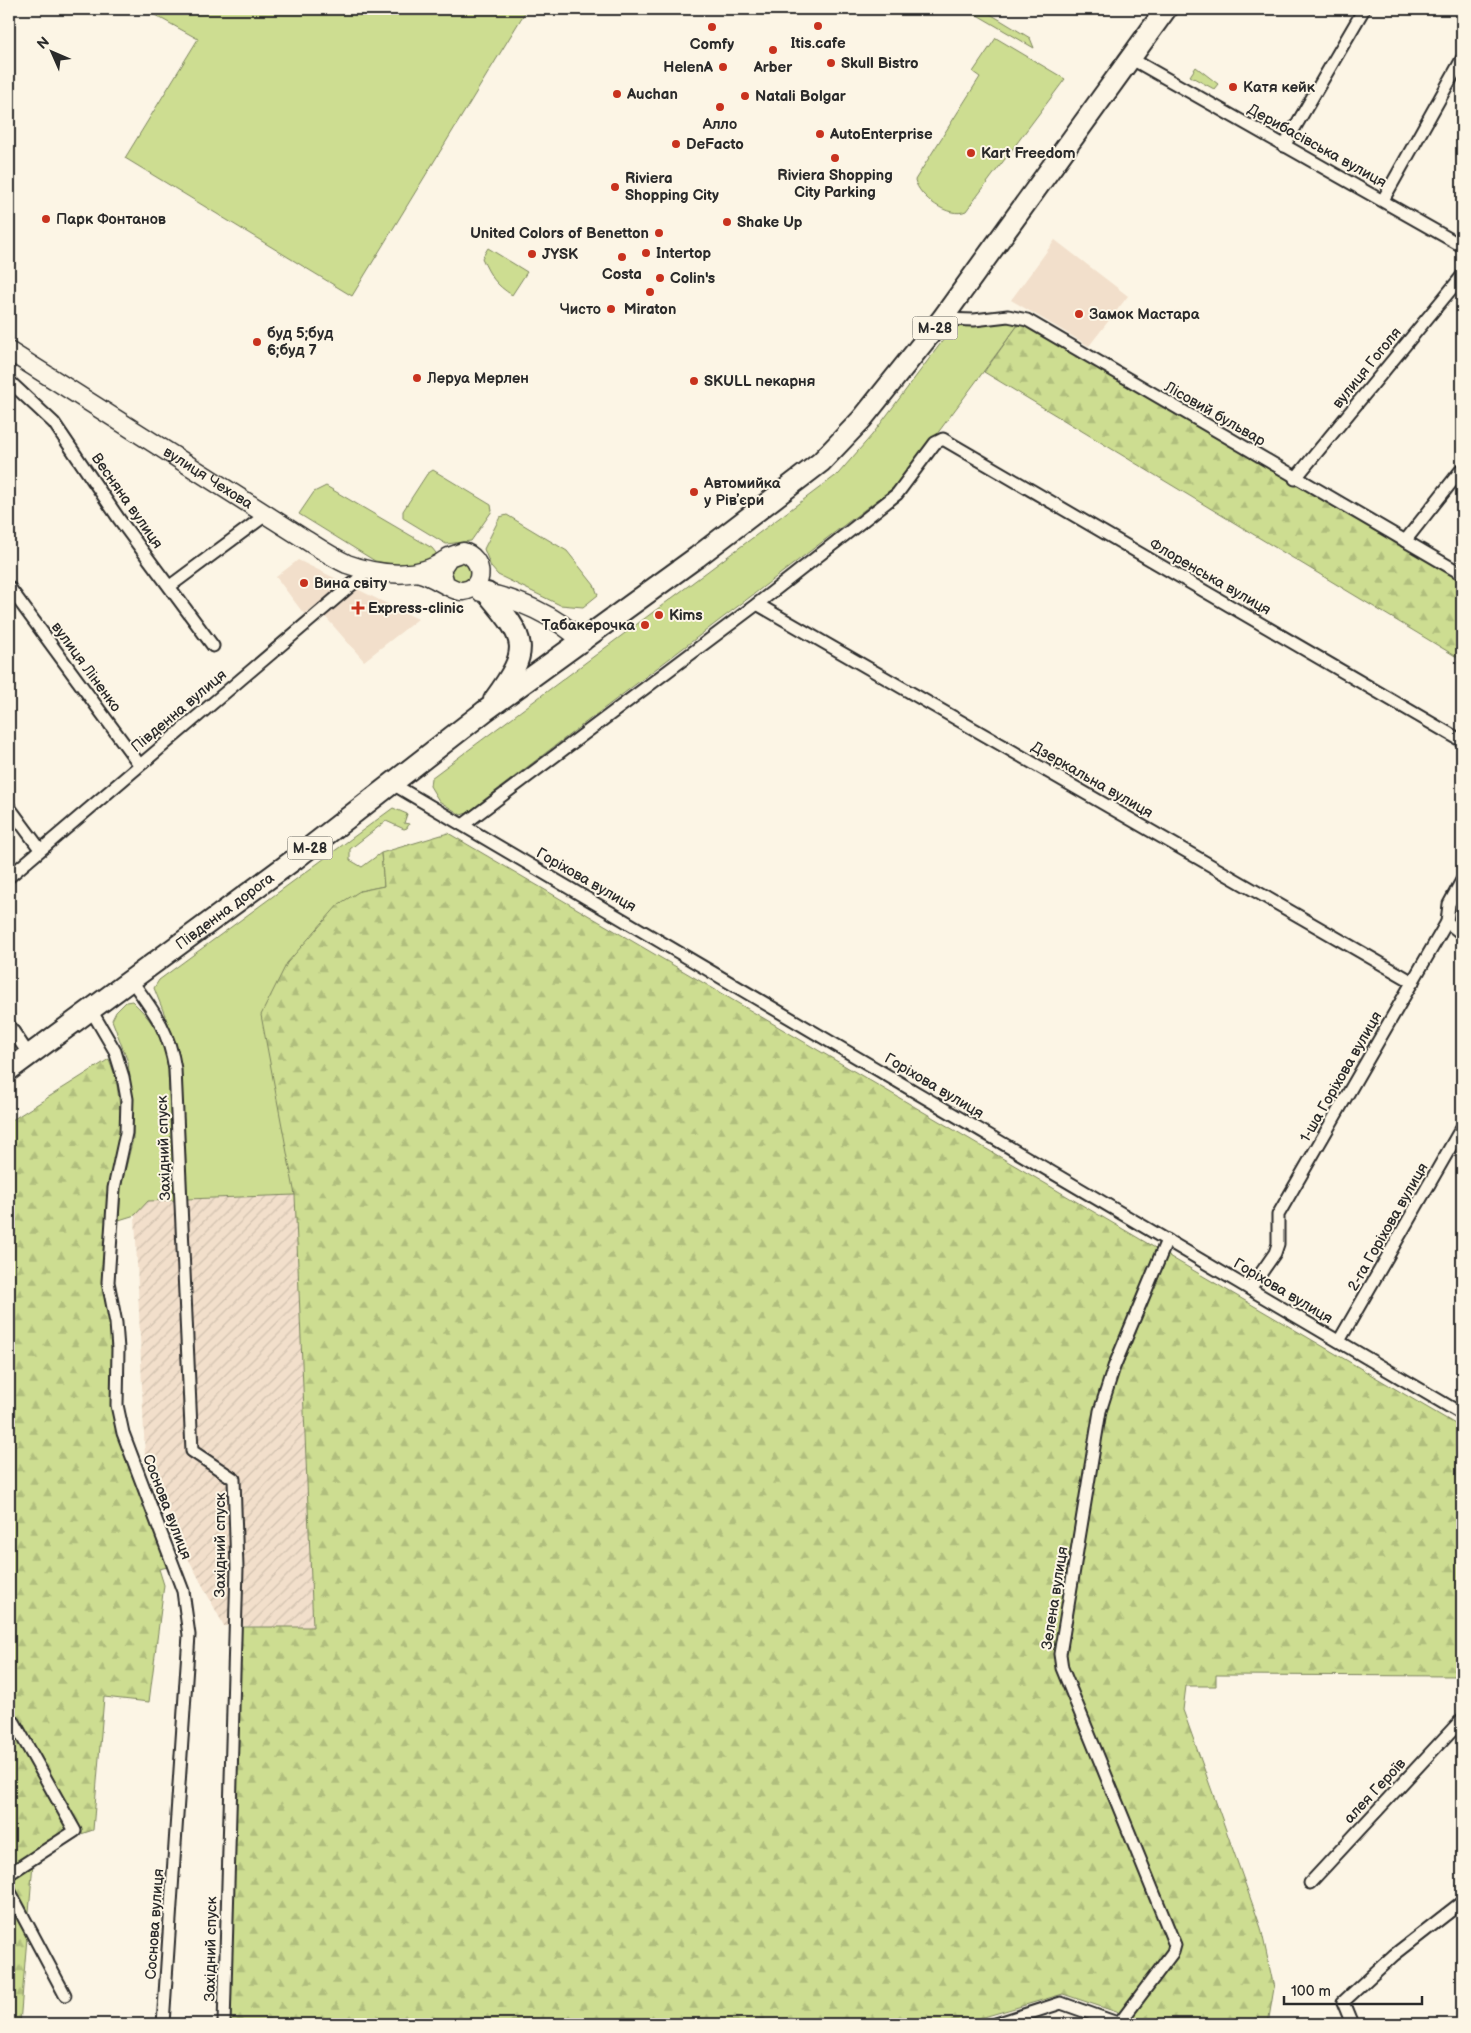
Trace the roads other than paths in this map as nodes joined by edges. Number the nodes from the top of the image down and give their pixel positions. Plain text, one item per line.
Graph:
1 (1166, 9) edge
2 (1364, 9) edge
3 (1130, 58) junction
4 (1462, 59) edge
5 (1284, 146) junction
6 (1383, 200) junction
7 (1462, 246) edge
8 (1462, 276) edge
9 (942, 319) junction
10 (9, 351) edge
11 (9, 381) edge
12 (1462, 469) edge
13 (1295, 479) junction
14 (267, 514) junction
15 (1405, 541) junction
16 (445, 560) junction
17 (480, 568) junction
18 (369, 570) junction
19 (420, 573) junction
20 (1462, 574) edge
21 (445, 584) junction
22 (170, 586) junction
23 (9, 587) edge
24 (463, 591) junction
25 (487, 593) junction
26 (513, 600) junction
27 (757, 604) junction
28 (583, 642) junction
29 (213, 646) dead end
30 (485, 712) junction
31 (1462, 741) edge
32 (139, 764) junction
33 (392, 783) junction
34 (9, 807) edge
35 (463, 825) junction
36 (40, 849) junction
37 (9, 876) edge
38 (1462, 880) edge
39 (1447, 922) junction
40 (1462, 934) edge
41 (131, 980) junction
42 (1413, 982) junction
43 (91, 1010) junction
44 (9, 1024) edge
45 (29, 1055) junction
46 (9, 1070) edge
47 (1462, 1127) edge
48 (1167, 1240) junction
49 (1250, 1289) junction
50 (1339, 1341) junction
51 (1461, 1409) edge
52 (1462, 1719) edge
53 (14, 1722) dead end
54 (9, 1874) edge
55 (1310, 1883) dead end
56 (9, 1890) edge
57 (1462, 1902) edge
58 (65, 1995) dead end
59 (163, 2024) edge
60 (224, 2024) edge
61 (996, 2024) edge
62 (1120, 2024) edge
63 (1352, 2024) edge

1 - 3 highway, М-28
2 - 5 street
3 - 5 street, Дерибасівська вулиця
3 - 9 highway, М-28
4 - 6 street
5 - 6 street, Дерибасівська вулиця
6 - 7 street, Дерибасівська вулиця
8 - 13 street, вулиця Гоголя
9 - 13 street, Лісовий бульвар
9 - 28 highway, М-28
10 - 14 main road, вулиця Чехова
11 - 22 street, Весняна вулиця
12 - 15 street
13 - 15 street, Лісовий бульвар
14 - 18 main road, вулиця Чехова
14 - 22 street
15 - 20 street, Лісовий бульвар
16 - 17 main road
16 - 19 main road, вулиця Чехова
16 - 21 main road
17 - 24 main road
17 - 26 main road
18 - 19 main road, вулиця Чехова
18 - 32 street, Південна вулиця
19 - 21 main road, вулиця Чехова
21 - 24 main road
22 - 29 street, Весняна вулиця
23 - 32 street, вулиця Ліненко
24 - 25 main road
25 - 26 main road
25 - 30 highway
26 - 28 main road
27 - 31 street, Флоренська вулиця
27 - 35 street
27 - 42 street, Дзеркальна вулиця
28 - 30 highway, М-28
30 - 33 highway, Південна дорога / М-28
32 - 36 street, Південна вулиця
33 - 35 street, Горіхова вулиця
33 - 41 highway, Південна дорога / М-28
34 - 36 street
35 - 48 street, Горіхова вулиця
36 - 37 street, Південна вулиця
38 - 39 street, 1-ша Горіхова вулиця
39 - 40 street
39 - 42 street, 1-ша Горіхова вулиця
41 - 43 highway, Південна дорога / М-28
41 - 60 street, Західний спуск
42 - 49 street, 1-ша Горіхова вулиця
43 - 45 highway, Південна дорога / М-28
43 - 59 street, Соснова вулиця
44 - 45 street
45 - 46 highway, Південна дорога / М-28
47 - 50 street, 2-га Горіхова вулиця
48 - 49 street, Горіхова вулиця
48 - 62 street, Зелена вулиця
49 - 50 street, Горіхова вулиця
50 - 51 street, Горіхова вулиця
52 - 55 street, алея Героїв
53 - 54 street
56 - 58 street
57 - 63 street
61 - 62 street

